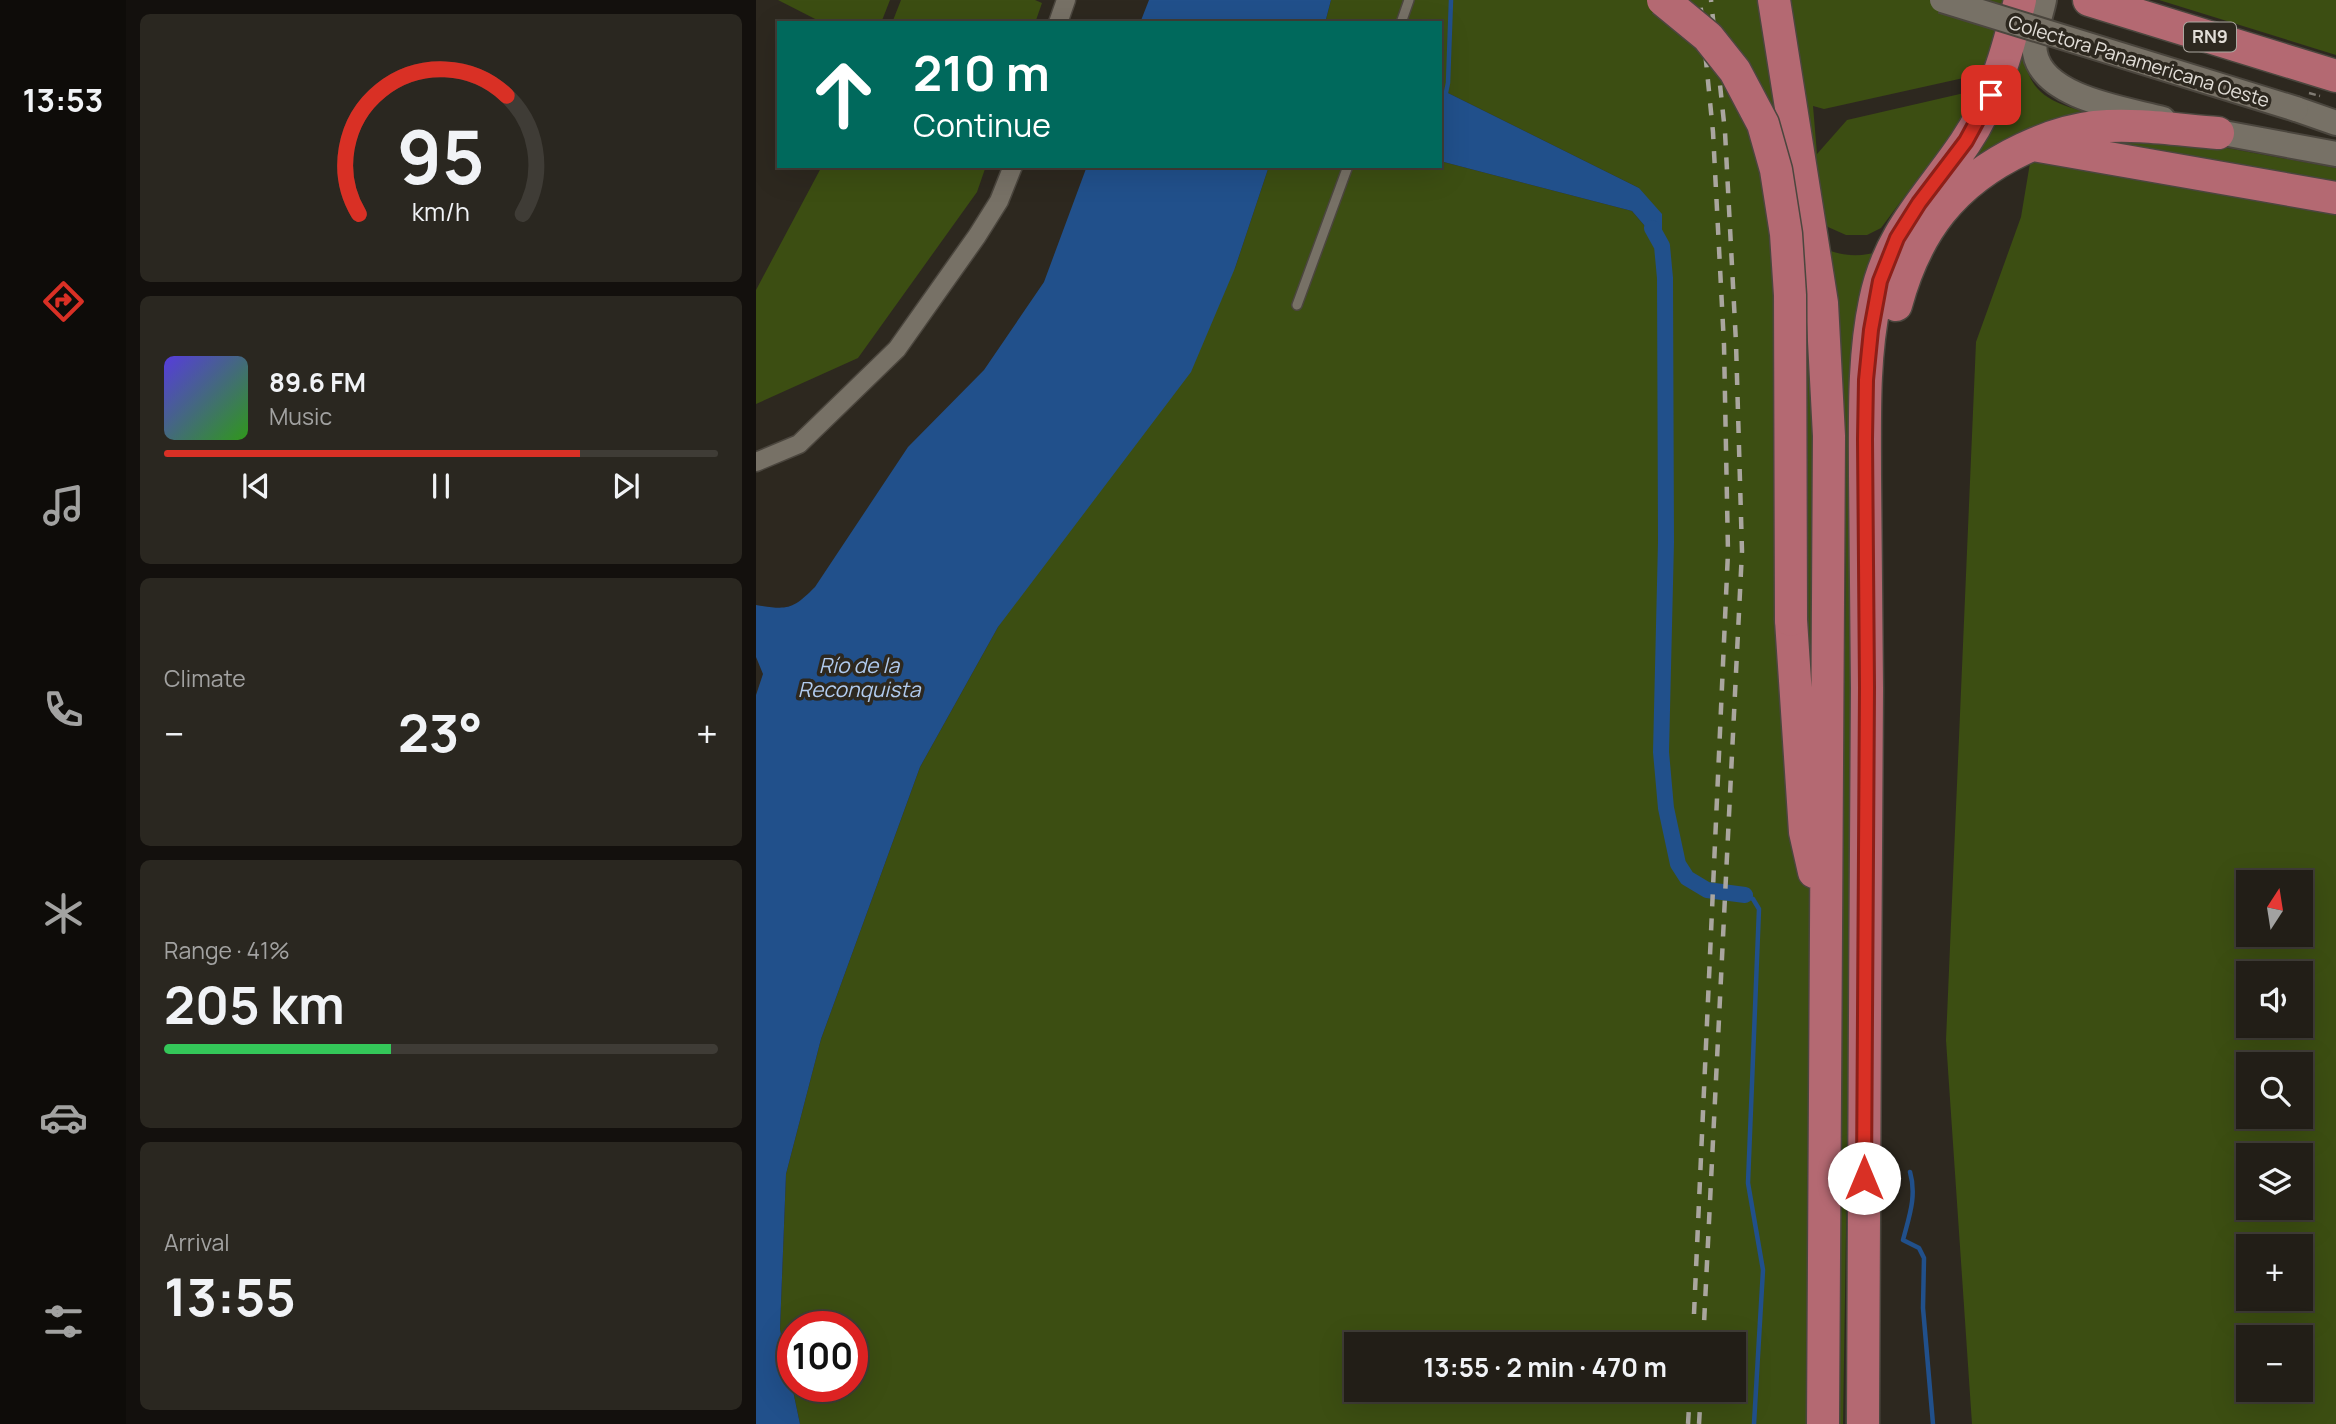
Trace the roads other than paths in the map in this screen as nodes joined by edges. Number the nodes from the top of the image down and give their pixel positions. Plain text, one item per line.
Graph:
1 (1066, 0) edge
2 (1409, 0) edge
3 (1663, 0) edge
4 (1774, 0) edge
5 (1942, 0) edge
6 (2020, 0) edge
7 (2044, 0) edge
8 (2089, 0) edge
9 (1059, 21) edge
10 (1402, 21) edge
11 (2334, 75) edge
12 (2336, 123) edge
13 (2218, 133) junction
14 (2032, 145) junction
15 (2336, 154) edge
16 (1012, 168) edge
17 (1347, 168) edge
18 (2336, 198) edge
19 (1297, 305) dead end
20 (756, 462) edge
21 (1867, 687) junction
22 (1826, 924) junction
23 (1863, 1259) junction
24 (1823, 1424) edge
25 (1863, 1424) edge
26 (1886, 1424) edge

1 - 9 street
2 - 10 lane
3 - 22 highway, bridge
4 - 22 highway
5 - 12 main road, Colectora Panamericana Oeste, bridge
6 - 21 highway
7 - 13 main road
8 - 11 highway, RN9
13 - 14 highway
13 - 15 main road
14 - 18 highway
14 - 21 highway
16 - 20 street
17 - 19 lane
21 - 23 highway
22 - 24 highway
23 - 25 highway
23 - 26 highway

